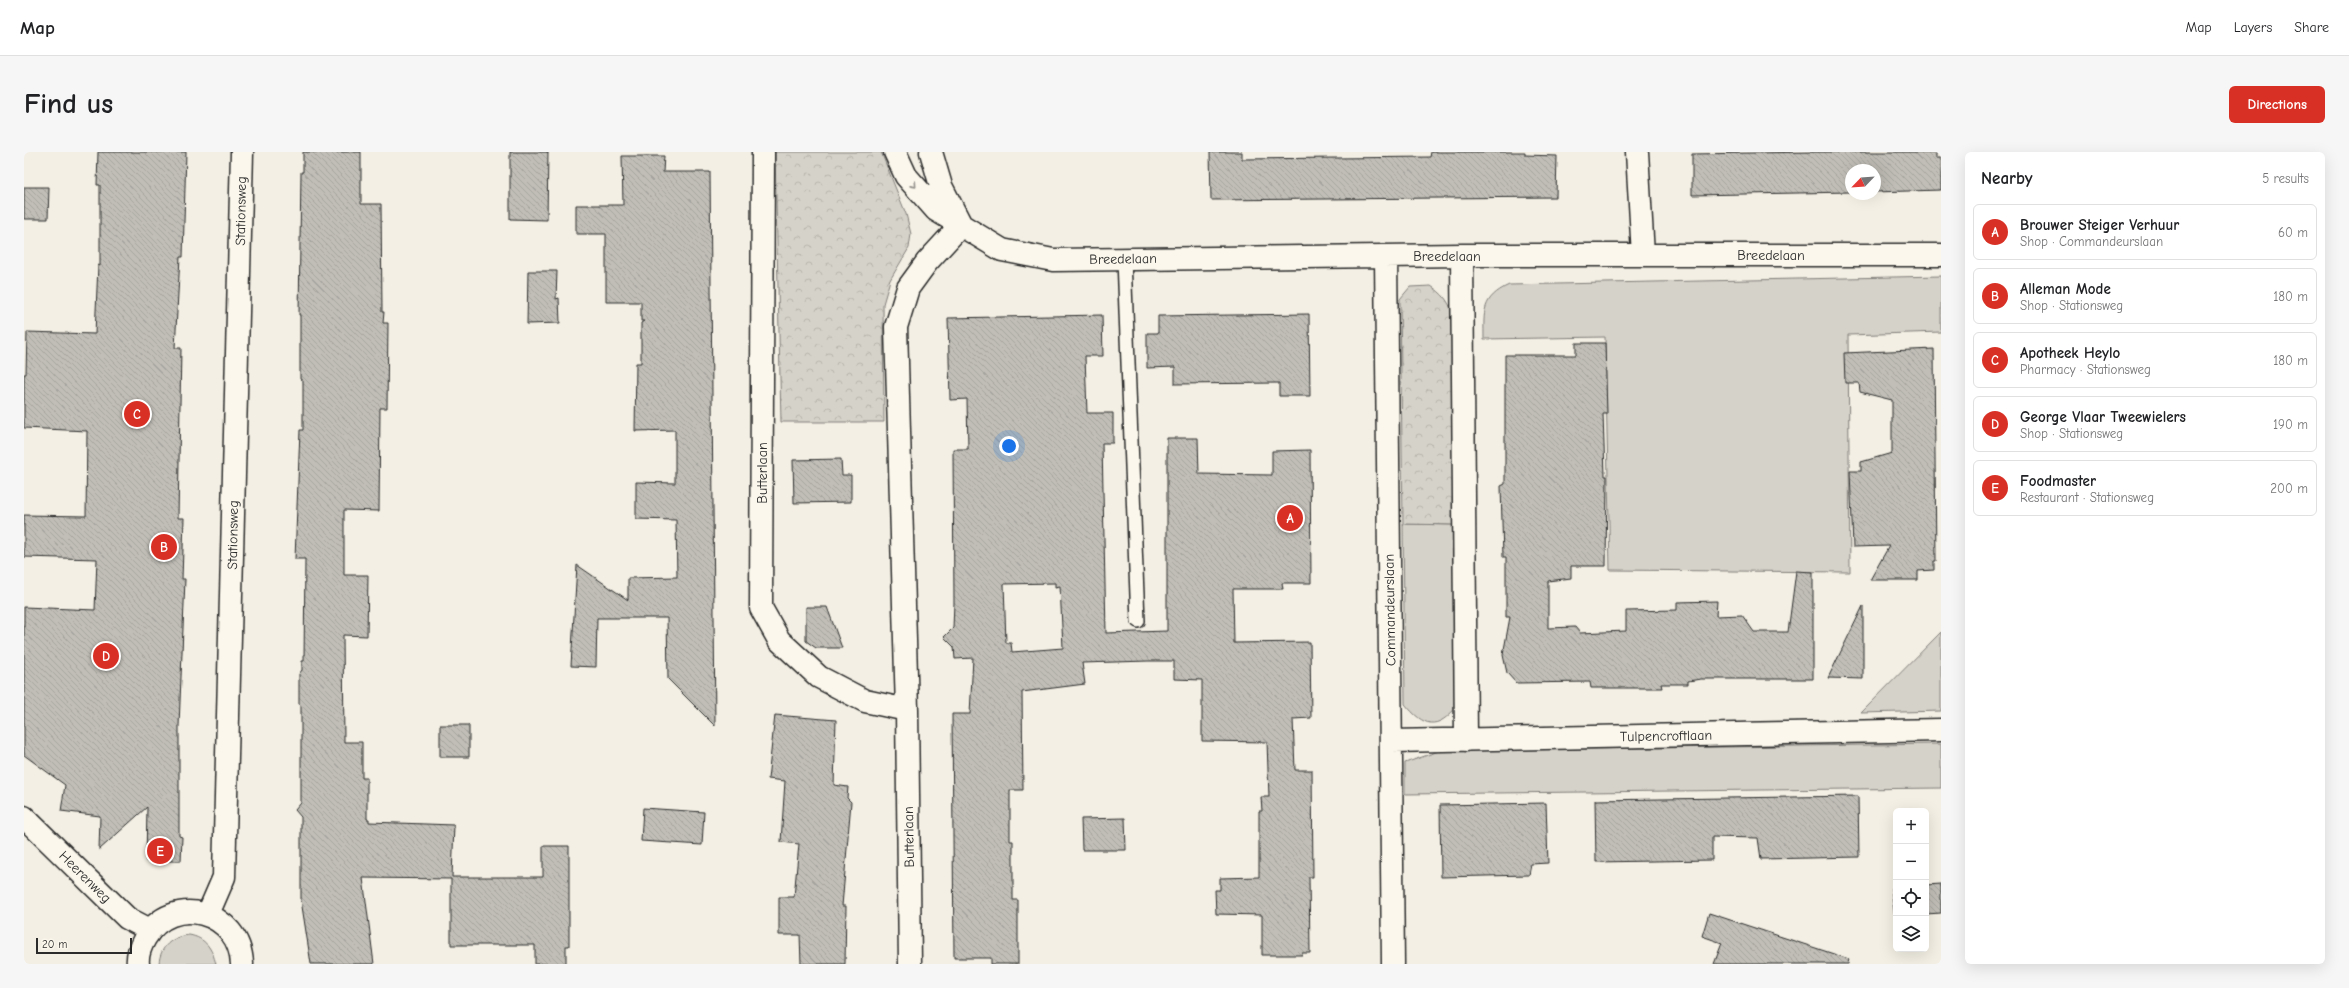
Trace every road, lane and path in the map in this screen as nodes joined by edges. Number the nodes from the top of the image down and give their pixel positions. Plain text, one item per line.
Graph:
1 (242, 152) edge
2 (763, 152) edge
3 (895, 152) edge
4 (931, 152) edge
5 (1637, 152) edge
6 (961, 225) junction
7 (1941, 254) edge
8 (1644, 255) junction
9 (1386, 256) junction
10 (1462, 256) junction
11 (1124, 259) junction
12 (1138, 620) dead end
13 (907, 710) junction
14 (1941, 730) edge
15 (1392, 740) junction
16 (1466, 740) junction
17 (24, 817) edge
18 (208, 914) junction
19 (150, 930) junction
20 (138, 964) edge
21 (242, 964) edge
22 (910, 964) edge
23 (1393, 964) edge

1 - 18 street, Stationsweg
2 - 13 street, Butterlaan
3 -> 6 street, Breedelaan
4 - 6 street
5 - 8 street
6 - 11 street, Breedelaan
6 - 13 street, Butterlaan
7 - 8 street, Breedelaan
8 - 10 street, Breedelaan
9 - 10 street, Breedelaan
9 - 11 street, Breedelaan
9 - 15 street, Commandeurslaan
10 - 16 street
11 - 12 lane
13 - 22 street, Butterlaan
14 - 16 street, Tulpencroftlaan
15 - 16 street, Tulpencroftlaan
15 - 23 street, Commandeurslaan
17 - 19 street, Heerenweg
18 - 19 street
18 - 21 street
19 - 20 street

